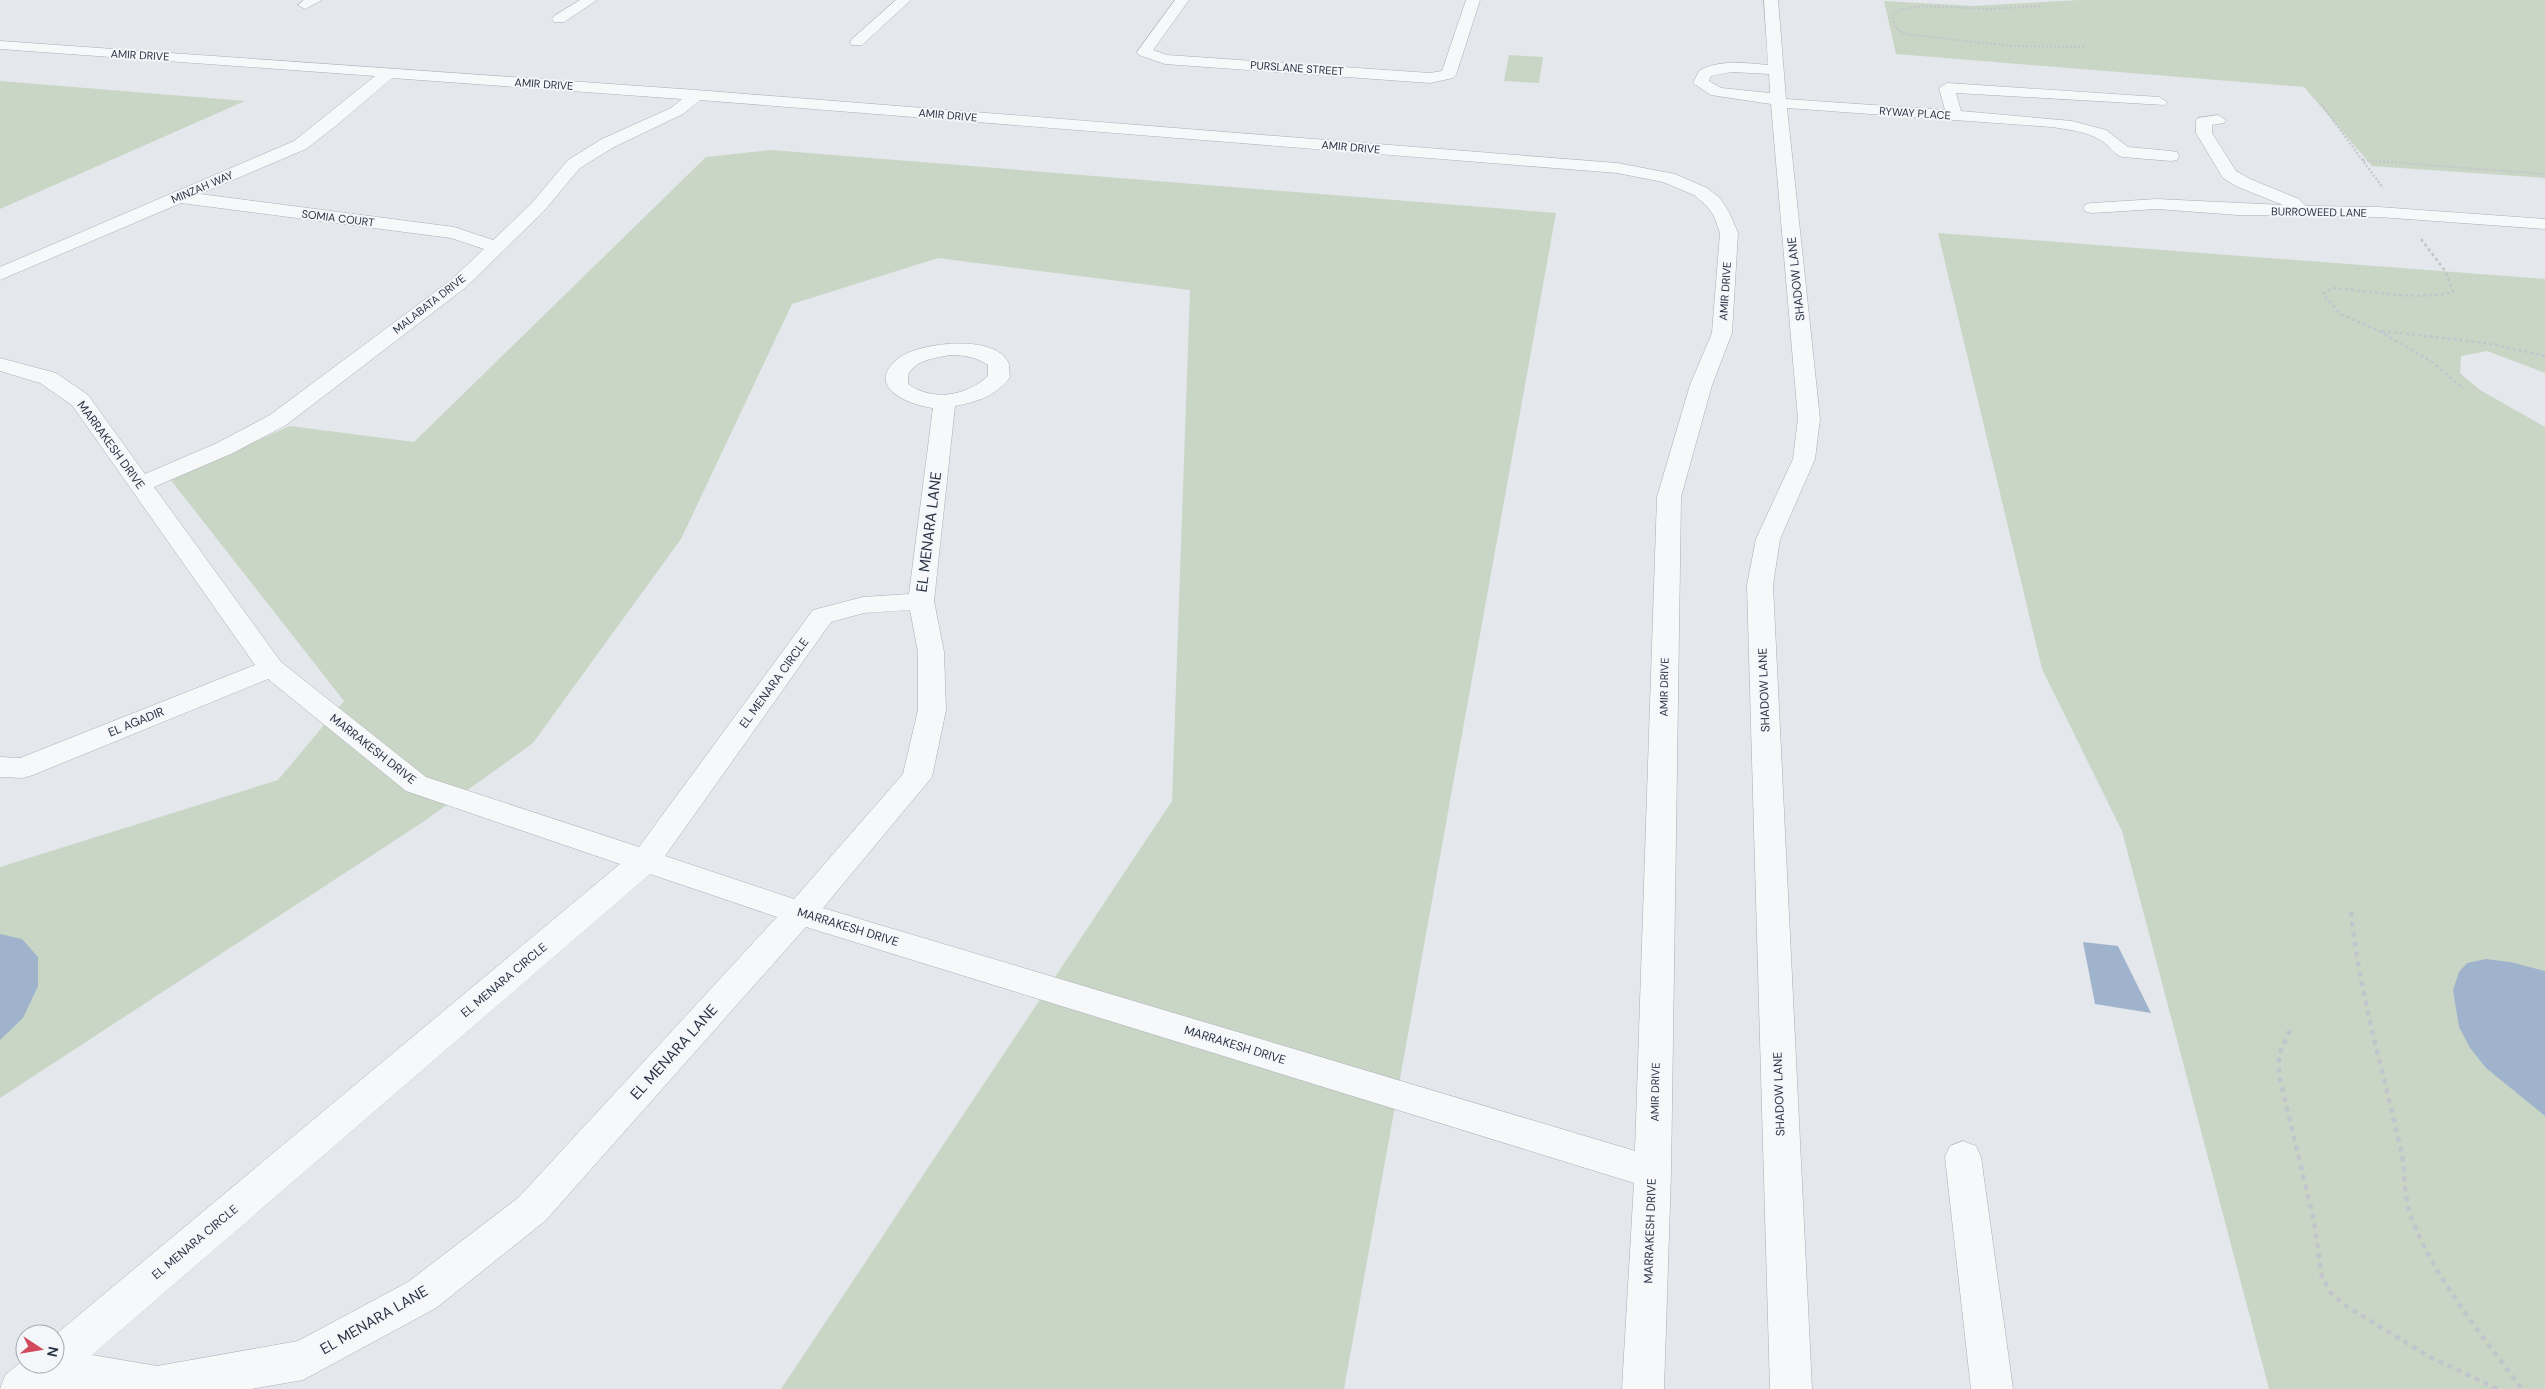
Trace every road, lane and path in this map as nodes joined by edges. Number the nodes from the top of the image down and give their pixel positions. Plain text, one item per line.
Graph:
1 (590, 0) edge
2 (904, 0) edge
3 (1182, 0) edge
4 (1473, 0) edge
5 (1771, 0) edge
6 (2040, 6) dead end
7 (558, 19) dead end
8 (857, 42) dead end
9 (0, 45) edge
10 (2086, 47) dead end
11 (1776, 70) junction
12 (388, 73) junction
13 (696, 95) junction
14 (2080, 97) junction
15 (1778, 101) junction
16 (2159, 102) dead end
17 (2321, 104) dead end
18 (1954, 116) junction
19 (2218, 120) dead end
20 (2052, 122) junction
21 (2171, 156) dead end
22 (2362, 160) junction
23 (2545, 174) edge
24 (179, 197) junction
25 (2092, 208) dead end
26 (2304, 211) junction
27 (2401, 214) junction
28 (2545, 224) edge
29 (496, 247) junction
30 (0, 274) edge
31 (2379, 331) junction
32 (2545, 356) edge
33 (0, 364) edge
34 (2464, 389) dead end
35 (945, 401) dead end
36 (140, 485) junction
37 (921, 601) junction
38 (271, 668) junction
39 (0, 767) edge
40 (646, 860) junction
41 (2351, 912) dead end
42 (800, 913) junction
43 (2290, 1030) dead end
44 (1963, 1157) dead end
45 (1653, 1172) junction
46 (65, 1351) edge
47 (65, 1373) edge
48 (1643, 1389) edge
49 (1791, 1389) edge
50 (1992, 1389) edge
51 (2498, 1389) edge
52 (2522, 1389) edge

1 - 7 street
2 - 8 street
3 - 4 street, PURSLANE STREET
5 - 11 street, SHADOW LANE
6 - 10 path
9 - 12 street, AMIR DRIVE
11 - 15 street, SHADOW LANE
11 - 15 street, RYWAY PLACE
12 - 13 street, AMIR DRIVE
12 - 24 street, MINZAH WAY
13 - 29 street, MALABATA DRIVE
13 - 45 street, AMIR DRIVE
14 - 16 street
14 - 18 street
14 - 20 street
15 - 18 street, RYWAY PLACE
15 - 49 street, SHADOW LANE
17 - 22 path
18 - 20 street, RYWAY PLACE
19 - 26 street
20 - 21 street, RYWAY PLACE
22 - 23 path
22 - 27 path
24 - 29 street, SOMIA COURT
24 - 30 street, MINZAH WAY
25 - 26 street, BURROWEED LANE
26 - 27 street, BURROWEED LANE
27 - 28 street, BURROWEED LANE
27 - 31 path
29 - 36 street, MALABATA DRIVE
31 - 32 path
31 - 34 path
33 - 36 street, MARRAKESH DRIVE
35 - 37 street, EL MENARA LANE
36 - 38 street, MARRAKESH DRIVE
37 - 40 street, EL MENARA CIRCLE
37 - 42 street, EL MENARA LANE
38 - 39 street, EL AGADIR
38 - 40 street, MARRAKESH DRIVE
40 - 42 street, MARRAKESH DRIVE
40 - 46 street, EL MENARA CIRCLE
41 - 52 path
42 - 45 street, MARRAKESH DRIVE
42 - 47 street, EL MENARA LANE
43 - 51 path
44 - 50 street
45 - 48 street, MARRAKESH DRIVE

